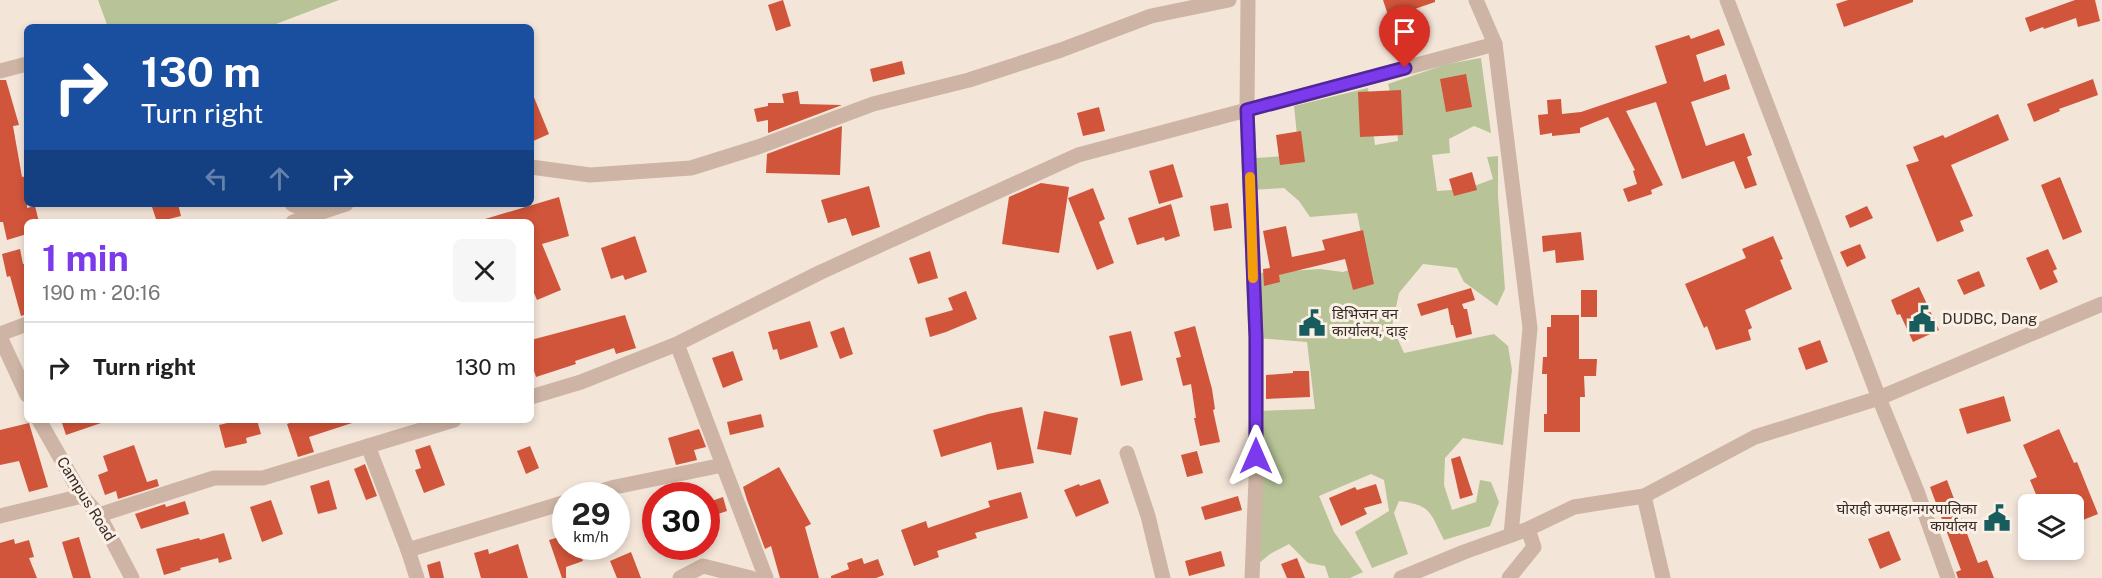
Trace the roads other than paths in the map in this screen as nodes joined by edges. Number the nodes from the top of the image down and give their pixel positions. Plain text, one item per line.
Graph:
1 (1229, 0) edge
2 (1248, 0) edge
3 (1476, 0) edge
4 (1727, 0) edge
5 (1495, 44) junction
6 (24, 65) edge
7 (0, 71) edge
8 (1247, 110) junction
9 (534, 168) edge
10 (297, 207) edge
11 (339, 207) edge
12 (315, 218) edge
13 (2102, 304) edge
14 (24, 325) edge
15 (0, 336) edge
16 (677, 344) junction
17 (24, 388) edge
18 (534, 396) edge
19 (1879, 398) junction
20 (41, 423) edge
21 (443, 423) edge
22 (368, 446) junction
23 (1127, 453) dead end
24 (723, 465) junction
25 (630, 484) edge
26 (82, 496) junction
27 (1644, 496) junction
28 (552, 506) edge
29 (99, 515) junction
30 (0, 516) edge
31 (1528, 529) junction
32 (1511, 535) junction
33 (408, 550) junction
34 (132, 578) edge
35 (417, 578) edge
36 (680, 578) edge
37 (750, 578) edge
38 (766, 578) edge
39 (1163, 578) edge
40 (1252, 578) edge
41 (1403, 578) edge
42 (1509, 578) edge
43 (1663, 578) edge
44 (1947, 578) edge

1 - 9 street
2 - 8 street
3 - 5 street
4 - 19 street
5 - 8 street
5 - 32 street
6 - 7 street
8 - 16 street
8 - 40 street
10 - 12 street
11 - 12 street
13 - 19 street
14 - 15 street
15 - 17 street
16 - 18 street
16 - 24 street
19 - 27 street
19 - 44 street
20 - 26 street, Campus Road
21 - 22 street
22 - 29 street
22 - 33 street
23 - 39 street
24 - 25 street
24 - 38 street
26 - 29 street, Campus Road
26 - 30 street
27 - 31 street
27 - 43 street
28 - 33 street
29 - 34 street, Campus Road
31 - 32 street
31 - 42 street
32 - 41 street
33 - 35 street
36 - 37 street

